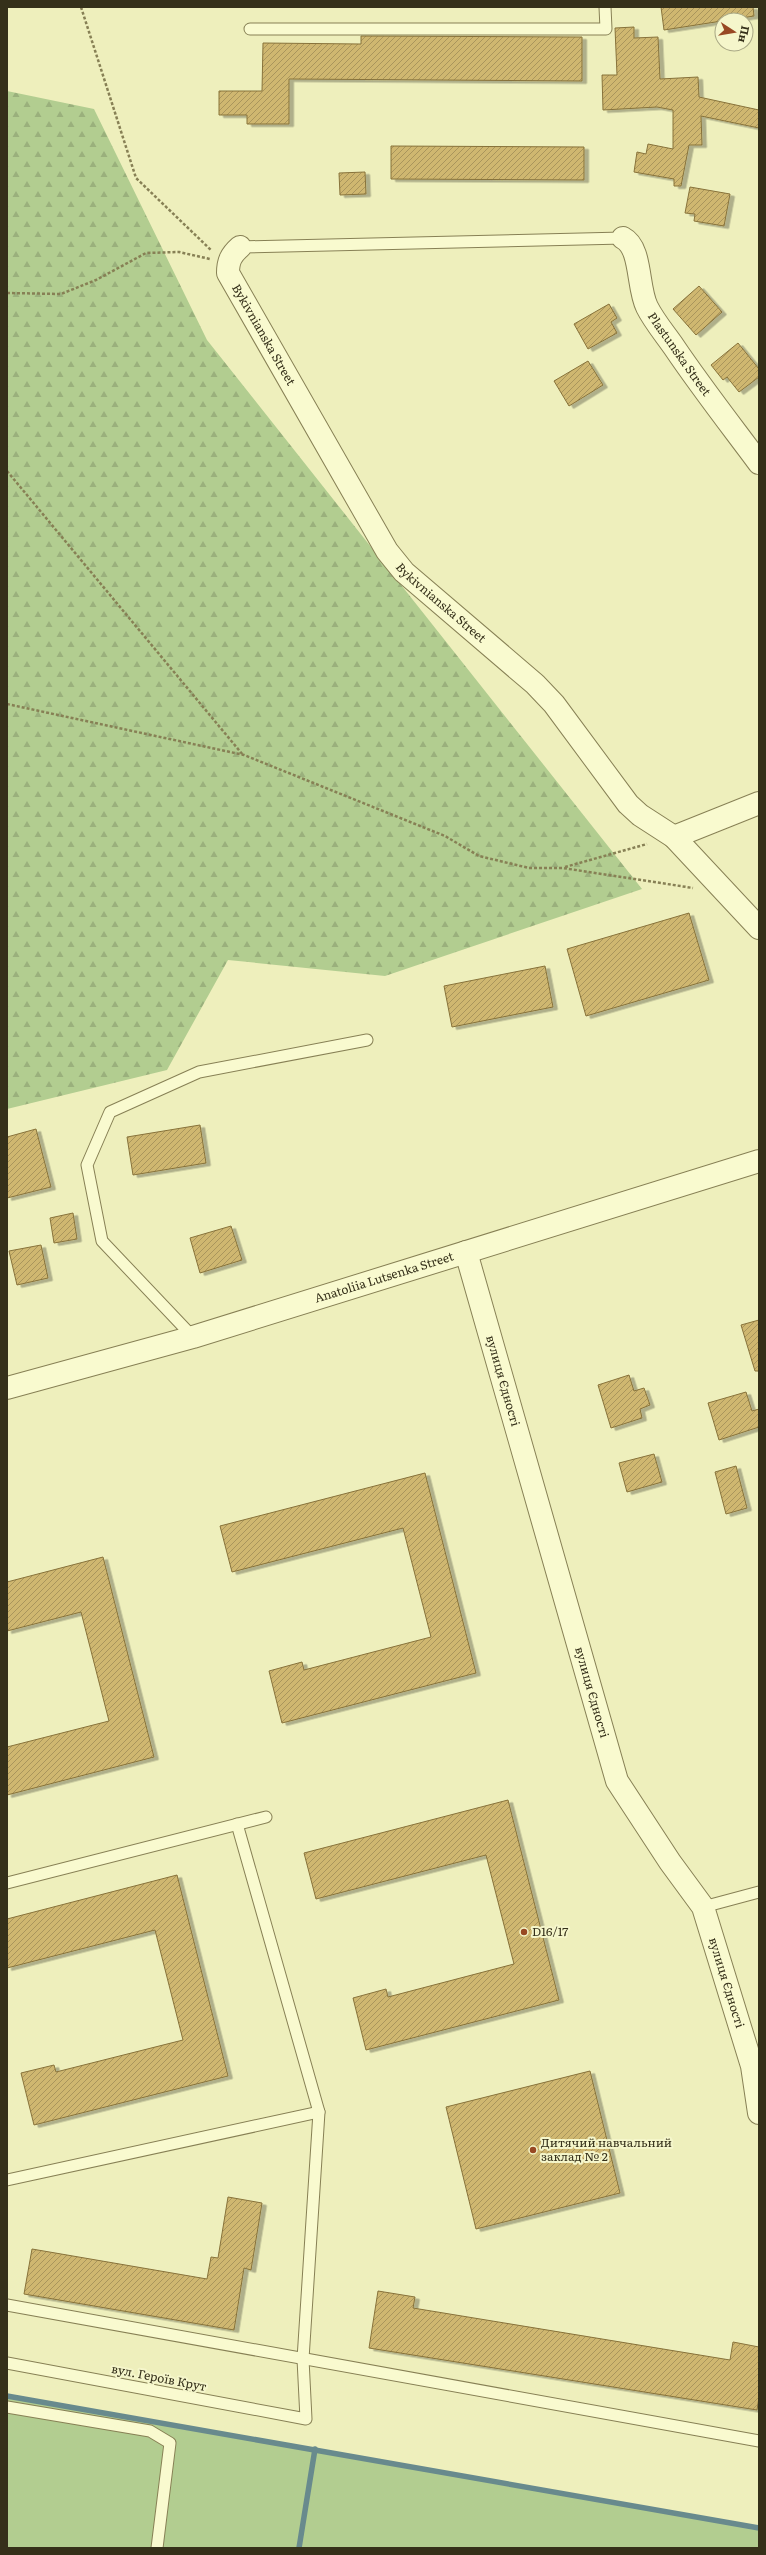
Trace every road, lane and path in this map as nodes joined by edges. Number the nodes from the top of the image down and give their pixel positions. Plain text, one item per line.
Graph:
1 (81, 7) edge
2 (605, 7) edge
3 (250, 29) dead end
4 (623, 238) joint
5 (234, 255) junction
6 (7, 293) edge
7 (759, 462) edge
8 (7, 471) edge
9 (7, 704) edge
10 (244, 755) junction
11 (759, 803) edge
12 (674, 837) junction
13 (563, 868) junction
14 (695, 888) dead end
15 (759, 928) edge
16 (367, 1040) dead end
17 (759, 1161) edge
18 (466, 1252) junction
19 (193, 1337) junction
20 (7, 1388) edge
21 (266, 1817) dead end
22 (237, 1824) junction
23 (7, 1882) edge
24 (759, 1892) edge
25 (703, 1907) junction
26 (319, 2112) junction
27 (759, 2113) edge
28 (7, 2180) edge
29 (7, 2305) edge
30 (304, 2359) junction
31 (7, 2363) edge
32 (7, 2407) edge
33 (759, 2441) edge
34 (157, 2548) edge

1 - 5 path
2 - 3 lane
4 - 5 lane
4 - 7 street, Plastunska Street
5 - 6 path
5 - 12 street, Bykivnianska Street
8 - 10 path
9 - 10 path
10 - 13 path
11 - 12 street
12 - 13 path
12 - 15 street
13 - 14 path
16 - 19 lane
17 - 18 street, Anatoliia Lutsenka Street
18 - 19 street, Anatoliia Lutsenka Street
18 - 25 street, вулиця Єдності
19 - 20 street, Anatoliia Lutsenka Street
21 - 22 lane
22 - 23 lane
22 - 26 lane
24 - 25 lane
25 - 27 street, вулиця Єдності
26 - 28 lane
26 - 30 lane
29 - 30 lane
30 - 31 lane, вул. Героїв Крут
30 - 33 lane
32 - 34 lane

